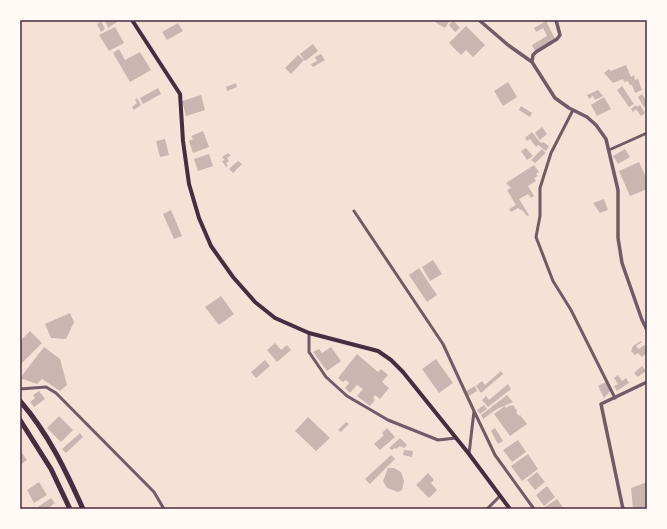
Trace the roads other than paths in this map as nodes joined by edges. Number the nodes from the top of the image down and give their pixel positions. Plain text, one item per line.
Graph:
1 (132, 20) edge
2 (479, 20) edge
3 (556, 20) edge
4 (532, 62) junction
5 (573, 110) junction
6 (647, 133) edge
7 (609, 150) junction
8 (354, 211) dead end
9 (647, 330) edge
10 (309, 333) junction
11 (647, 382) edge
12 (20, 389) edge
13 (615, 398) junction
14 (20, 401) edge
15 (474, 411) junction
16 (20, 420) edge
17 (456, 438) junction
18 (469, 454) junction
19 (500, 496) junction
20 (70, 509) edge
21 (83, 509) edge
22 (164, 509) edge
23 (487, 509) edge
24 (510, 509) edge
25 (534, 509) edge
26 (623, 509) edge

1 - 10 main road
2 - 4 street
3 - 4 street
4 - 5 street
5 - 7 street
5 - 13 street
6 - 7 street
7 - 9 street
8 - 15 street
10 - 17 main road
10 - 17 street
11 - 13 street
12 - 22 street
13 - 26 street
14 - 21 highway
15 - 18 street
15 - 25 street
16 - 20 highway
17 - 18 main road
18 - 19 main road
19 - 23 street
19 - 24 main road

